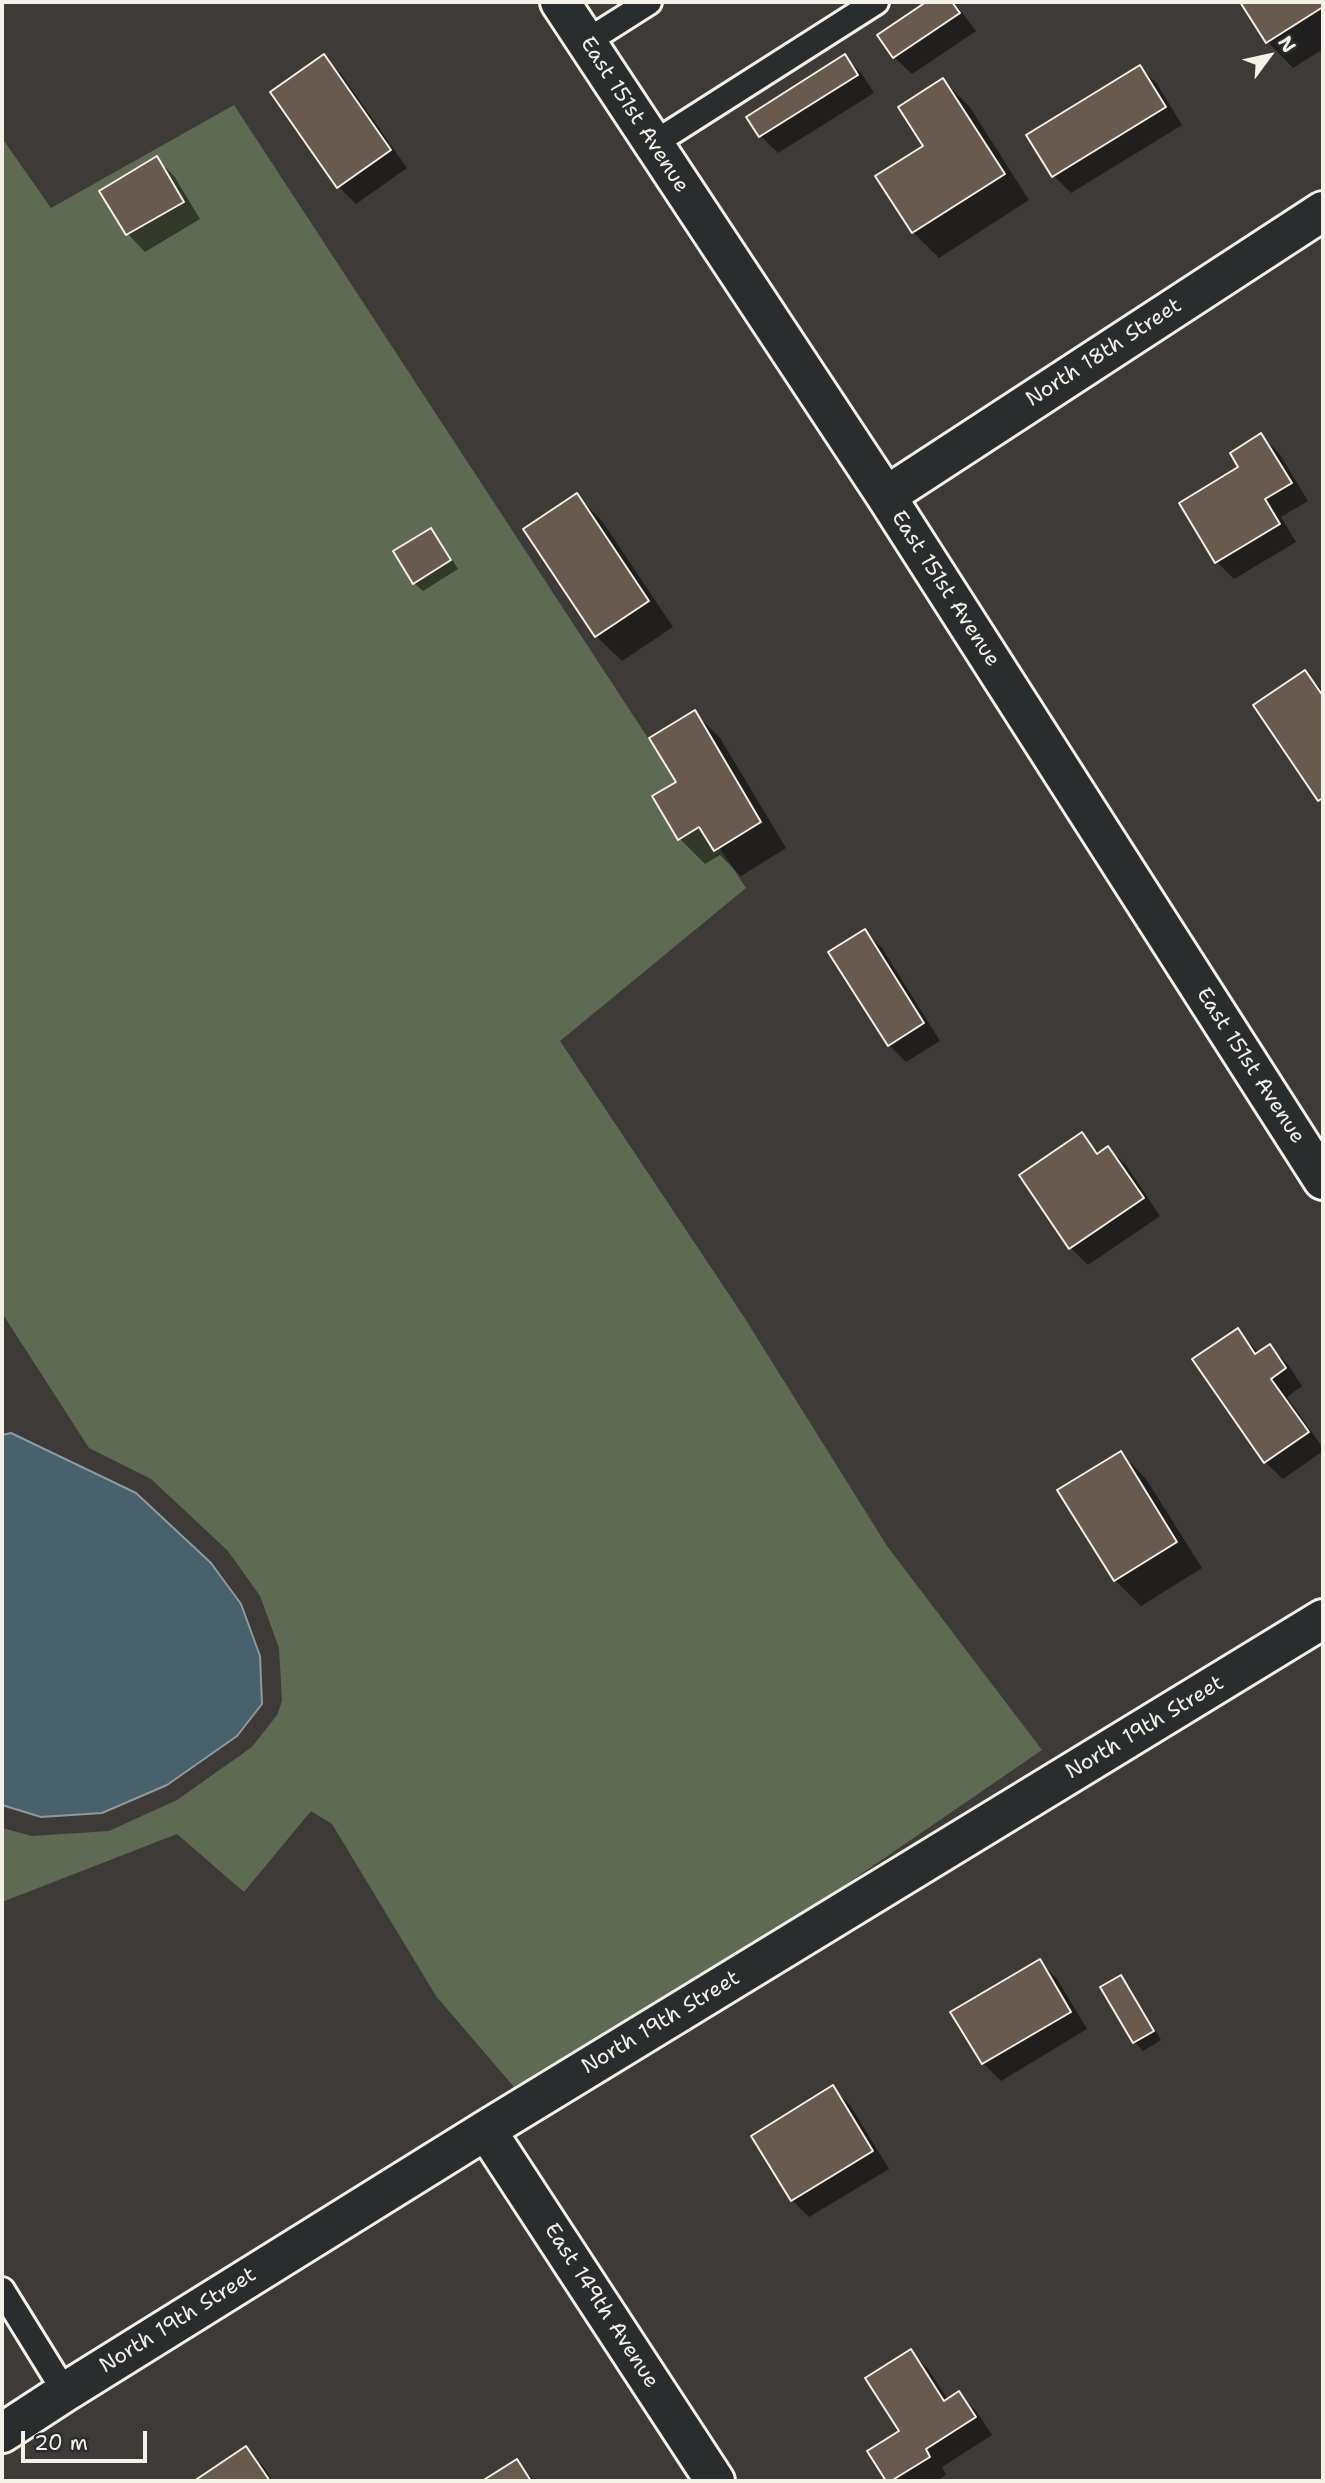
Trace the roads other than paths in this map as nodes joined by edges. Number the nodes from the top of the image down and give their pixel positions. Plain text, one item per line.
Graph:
1 (560, 2) edge
2 (649, 2) edge
3 (876, 2) edge
4 (586, 42) junction
5 (653, 144) junction
6 (1323, 211) edge
7 (886, 496) junction
8 (1323, 1180) edge
9 (1323, 1619) edge
10 (486, 2130) junction
11 (2, 2290) edge
12 (65, 2392) junction
13 (2, 2434) edge
14 (715, 2481) edge

1 - 4 street, East 151st Avenue
2 - 4 lane
3 - 5 lane
4 - 5 street, East 151st Avenue
5 - 7 street, East 151st Avenue
6 - 7 street, North 18th Street
7 - 8 street, East 151st Avenue
9 - 10 street, North 19th Street
10 - 12 street, North 19th Street
10 - 14 street, East 149th Avenue
11 - 12 lane
12 - 13 street, North 19th Street

